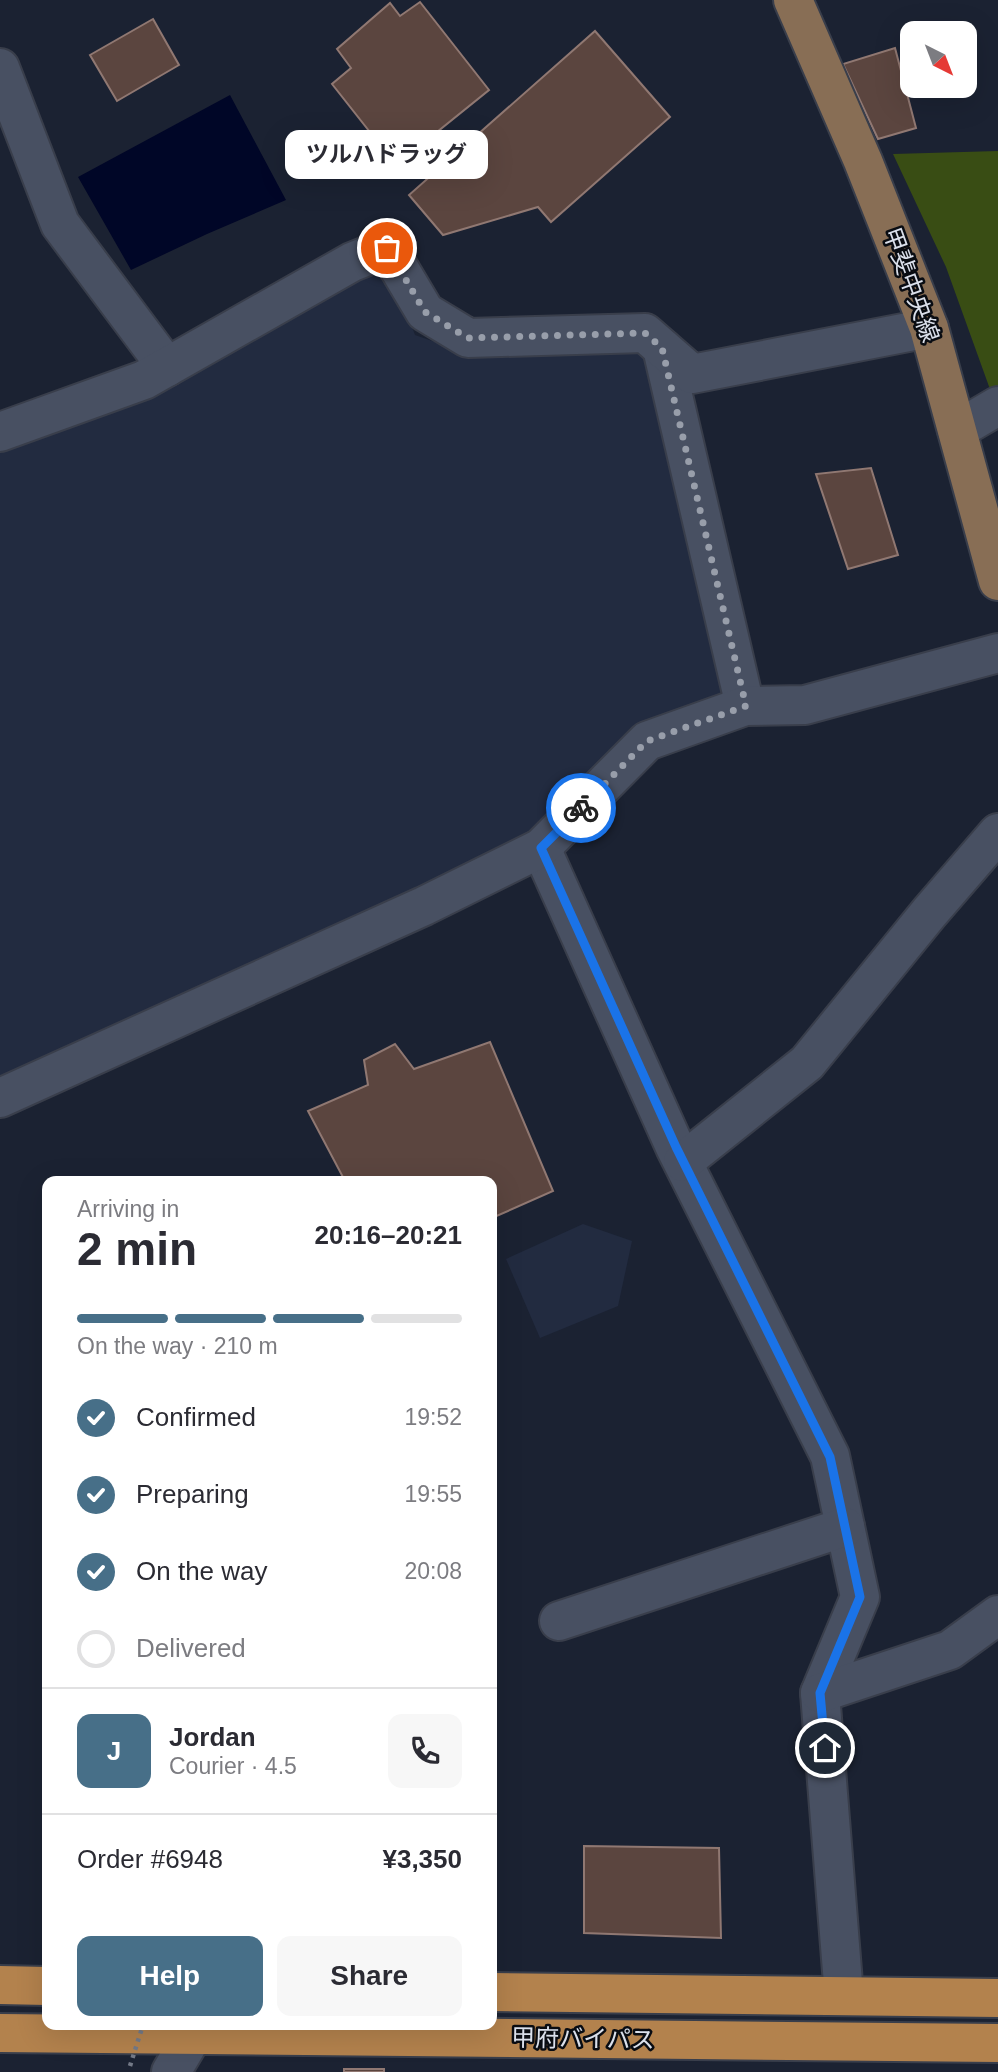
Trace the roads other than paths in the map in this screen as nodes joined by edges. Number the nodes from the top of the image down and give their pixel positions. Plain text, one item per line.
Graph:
1 (793, 0) edge
2 (0, 68) edge
3 (12, 137) edge
4 (929, 328) junction
5 (662, 348) junction
6 (167, 367) junction
7 (998, 406) edge
8 (957, 430) junction
9 (0, 432) edge
10 (998, 581) edge
11 (998, 653) edge
12 (746, 706) junction
13 (998, 833) edge
14 (541, 848) junction
15 (0, 1098) edge
16 (682, 1162) junction
17 (845, 1527) junction
18 (998, 1615) edge
19 (559, 1621) dead end
20 (820, 1693) junction
21 (0, 1985) edge
22 (42, 1986) edge
23 (497, 1992) edge
24 (844, 1996) junction
25 (998, 1998) edge
26 (0, 2033) edge
27 (192, 2035) junction
28 (998, 2043) edge
29 (171, 2072) edge

1 - 4 main road, 甲斐中央線
2 - 3 street
3 - 6 street
4 - 5 street
4 - 8 main road, 甲斐中央線
5 - 6 street
5 - 12 street
6 - 9 street
7 - 8 street
8 - 10 main road, 甲斐中央線
11 - 12 street
12 - 14 street
13 - 16 street
14 - 15 street
14 - 16 street
16 - 17 street
17 - 19 street
17 - 20 street
18 - 20 street
20 - 24 street
21 - 22 highway
23 - 24 highway, 甲府バイパス
24 - 25 highway, 甲府バイパス
26 - 27 highway, 甲府バイパス
27 - 28 highway, 甲府バイパス
27 - 29 street

